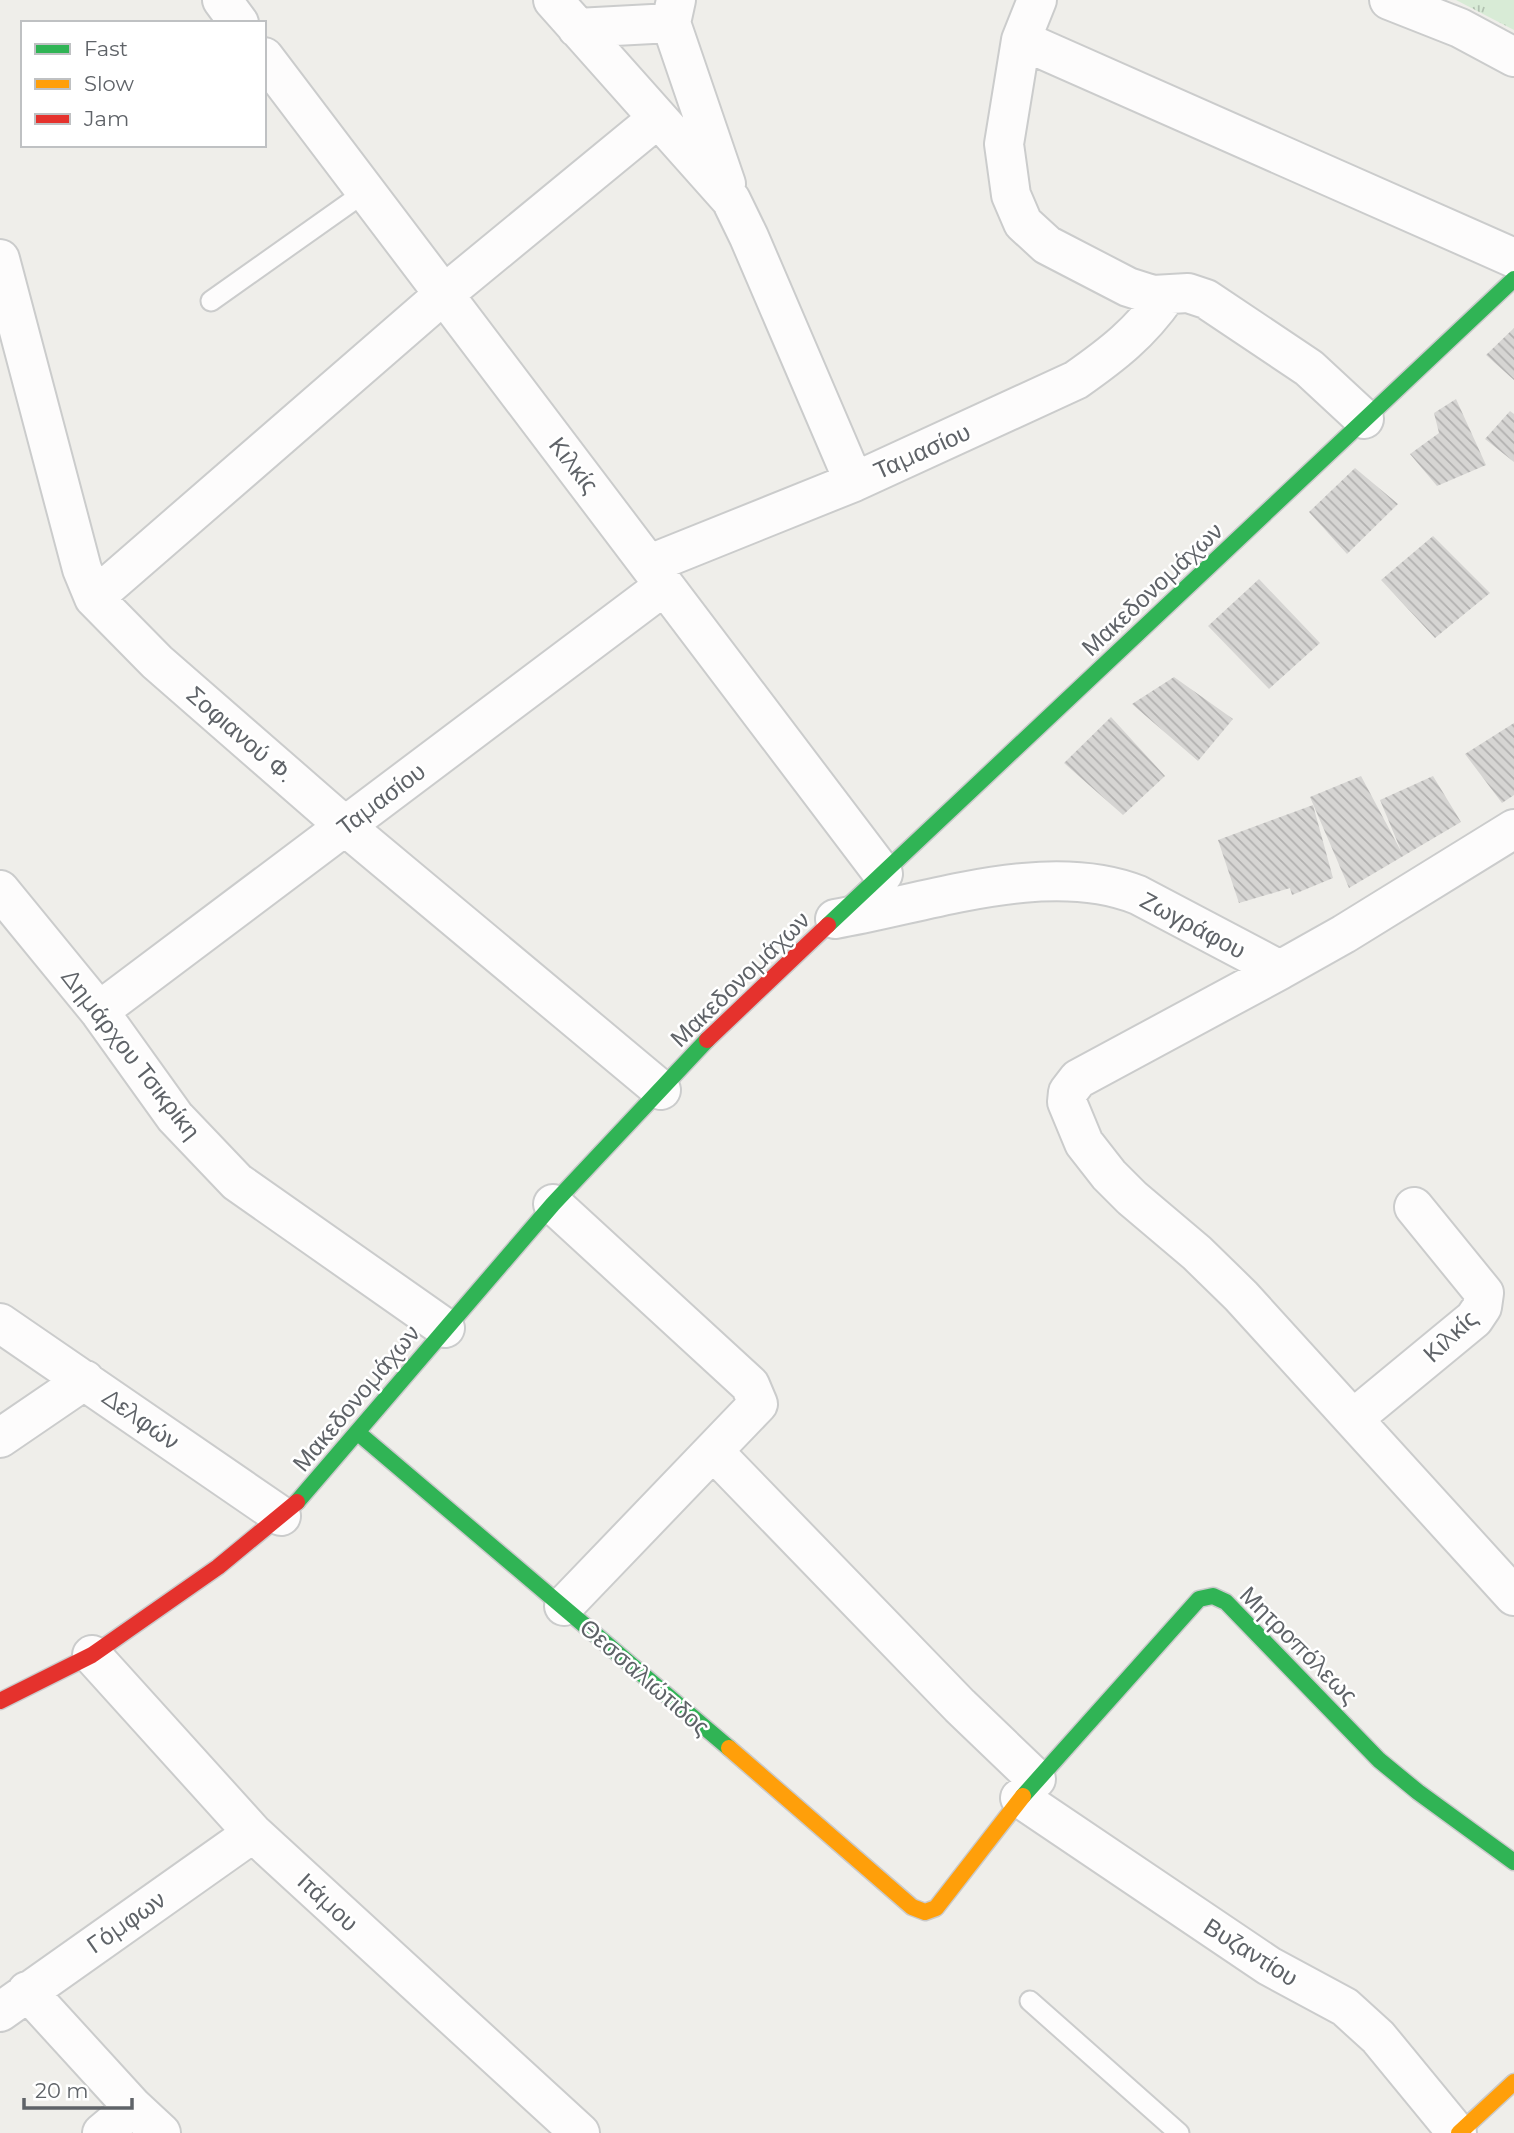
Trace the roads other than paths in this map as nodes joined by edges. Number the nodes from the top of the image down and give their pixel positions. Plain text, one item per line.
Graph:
1 (222, 0) edge
2 (1037, 0) edge
3 (1389, 0) edge
4 (674, 12) edge
5 (565, 14) edge
6 (238, 21) edge
7 (1021, 40) junction
8 (1514, 57) edge
9 (266, 60) edge
10 (657, 119) junction
11 (365, 192) junction
12 (731, 200) junction
13 (1514, 258) edge
14 (0, 259) edge
15 (1514, 279) edge
16 (443, 295) junction
17 (1166, 296) junction
18 (211, 301) dead end
19 (1364, 419) junction
20 (854, 482) junction
21 (657, 575) junction
22 (94, 598) junction
23 (345, 826) junction
24 (1514, 829) edge
25 (883, 874) junction
26 (0, 890) edge
27 (835, 919) junction
28 (1280, 970) junction
29 (99, 1011) junction
30 (660, 1090) junction
31 (553, 1203) junction
32 (1413, 1207) dead end
33 (0, 1323) edge
34 (445, 1328) junction
35 (85, 1380) junction
36 (1354, 1418) junction
37 (357, 1432) junction
38 (0, 1438) edge
39 (714, 1452) junction
40 (281, 1516) junction
41 (1514, 1596) edge
42 (564, 1606) junction
43 (92, 1655) junction
44 (0, 1701) edge
45 (1028, 1788) junction
46 (253, 1833) junction
47 (1514, 1862) edge
48 (936, 1908) joint
49 (13, 2001) edge
50 (1030, 2001) dead end
51 (1514, 2082) edge
52 (133, 2107) junction
53 (102, 2133) edge
54 (161, 2133) edge
55 (580, 2133) edge
56 (1179, 2133) edge
57 (1458, 2133) edge

1 - 6 street
2 - 7 street
3 - 8 street
4 - 5 street
4 - 12 street
5 - 10 street
7 - 13 street
7 - 17 street
9 - 11 street, Κιλκίς
10 - 12 street
10 - 16 street
11 - 16 street, Κιλκίς
11 - 18 lane
12 - 20 street
14 - 22 street, Σοφιανού Φ.
15 - 19 street, Μακεδονομάχων
16 - 21 street, Κιλκίς
16 - 22 street
17 - 19 street
17 - 20 street, Ταμασίου
19 - 25 street, Μακεδονομάχων
20 - 21 street, Ταμασίου
21 - 23 street, Ταμασίου
21 - 25 street, Κιλκίς
22 - 23 street, Σοφιανού Φ.
23 - 29 street, Ταμασίου
23 - 30 street, Σοφιανού Φ.
24 - 28 street
25 - 27 street, Μακεδονομάχων
26 - 29 street, Δημάρχου Τσικρίκη
27 - 28 street, Ζωγράφου
27 - 30 street, Μακεδονομάχων
28 - 36 street
29 - 34 street, Δημάρχου Τσικρίκη
30 - 31 street, Μακεδονομάχων
31 - 34 street, Μακεδονομάχων
31 - 39 street
32 - 36 street, Κιλκίς
33 - 35 street, Δελφών
34 - 37 street, Μακεδονομάχων
35 - 38 street
35 - 40 street, Δελφών
36 - 41 street
37 - 40 street, Μακεδονομάχων
37 - 42 street, Θεσσαλιώτιδος
39 - 42 street
39 - 45 street, Βυζαντίου
40 - 43 street, Μακεδονομάχων
42 - 48 street, Θεσσαλιώτιδος
43 - 44 street, Μακεδονομάχων
43 - 46 street, Ιτάμου
45 - 47 street, Μητροπόλεως
45 - 48 street, Μητροπόλεως
45 - 57 street, Βυζαντίου
46 - 49 street, Γόμφων
46 - 55 street, Ιτάμου
49 - 52 street
50 - 56 lane
51 - 57 street
52 - 53 street
52 - 54 street

